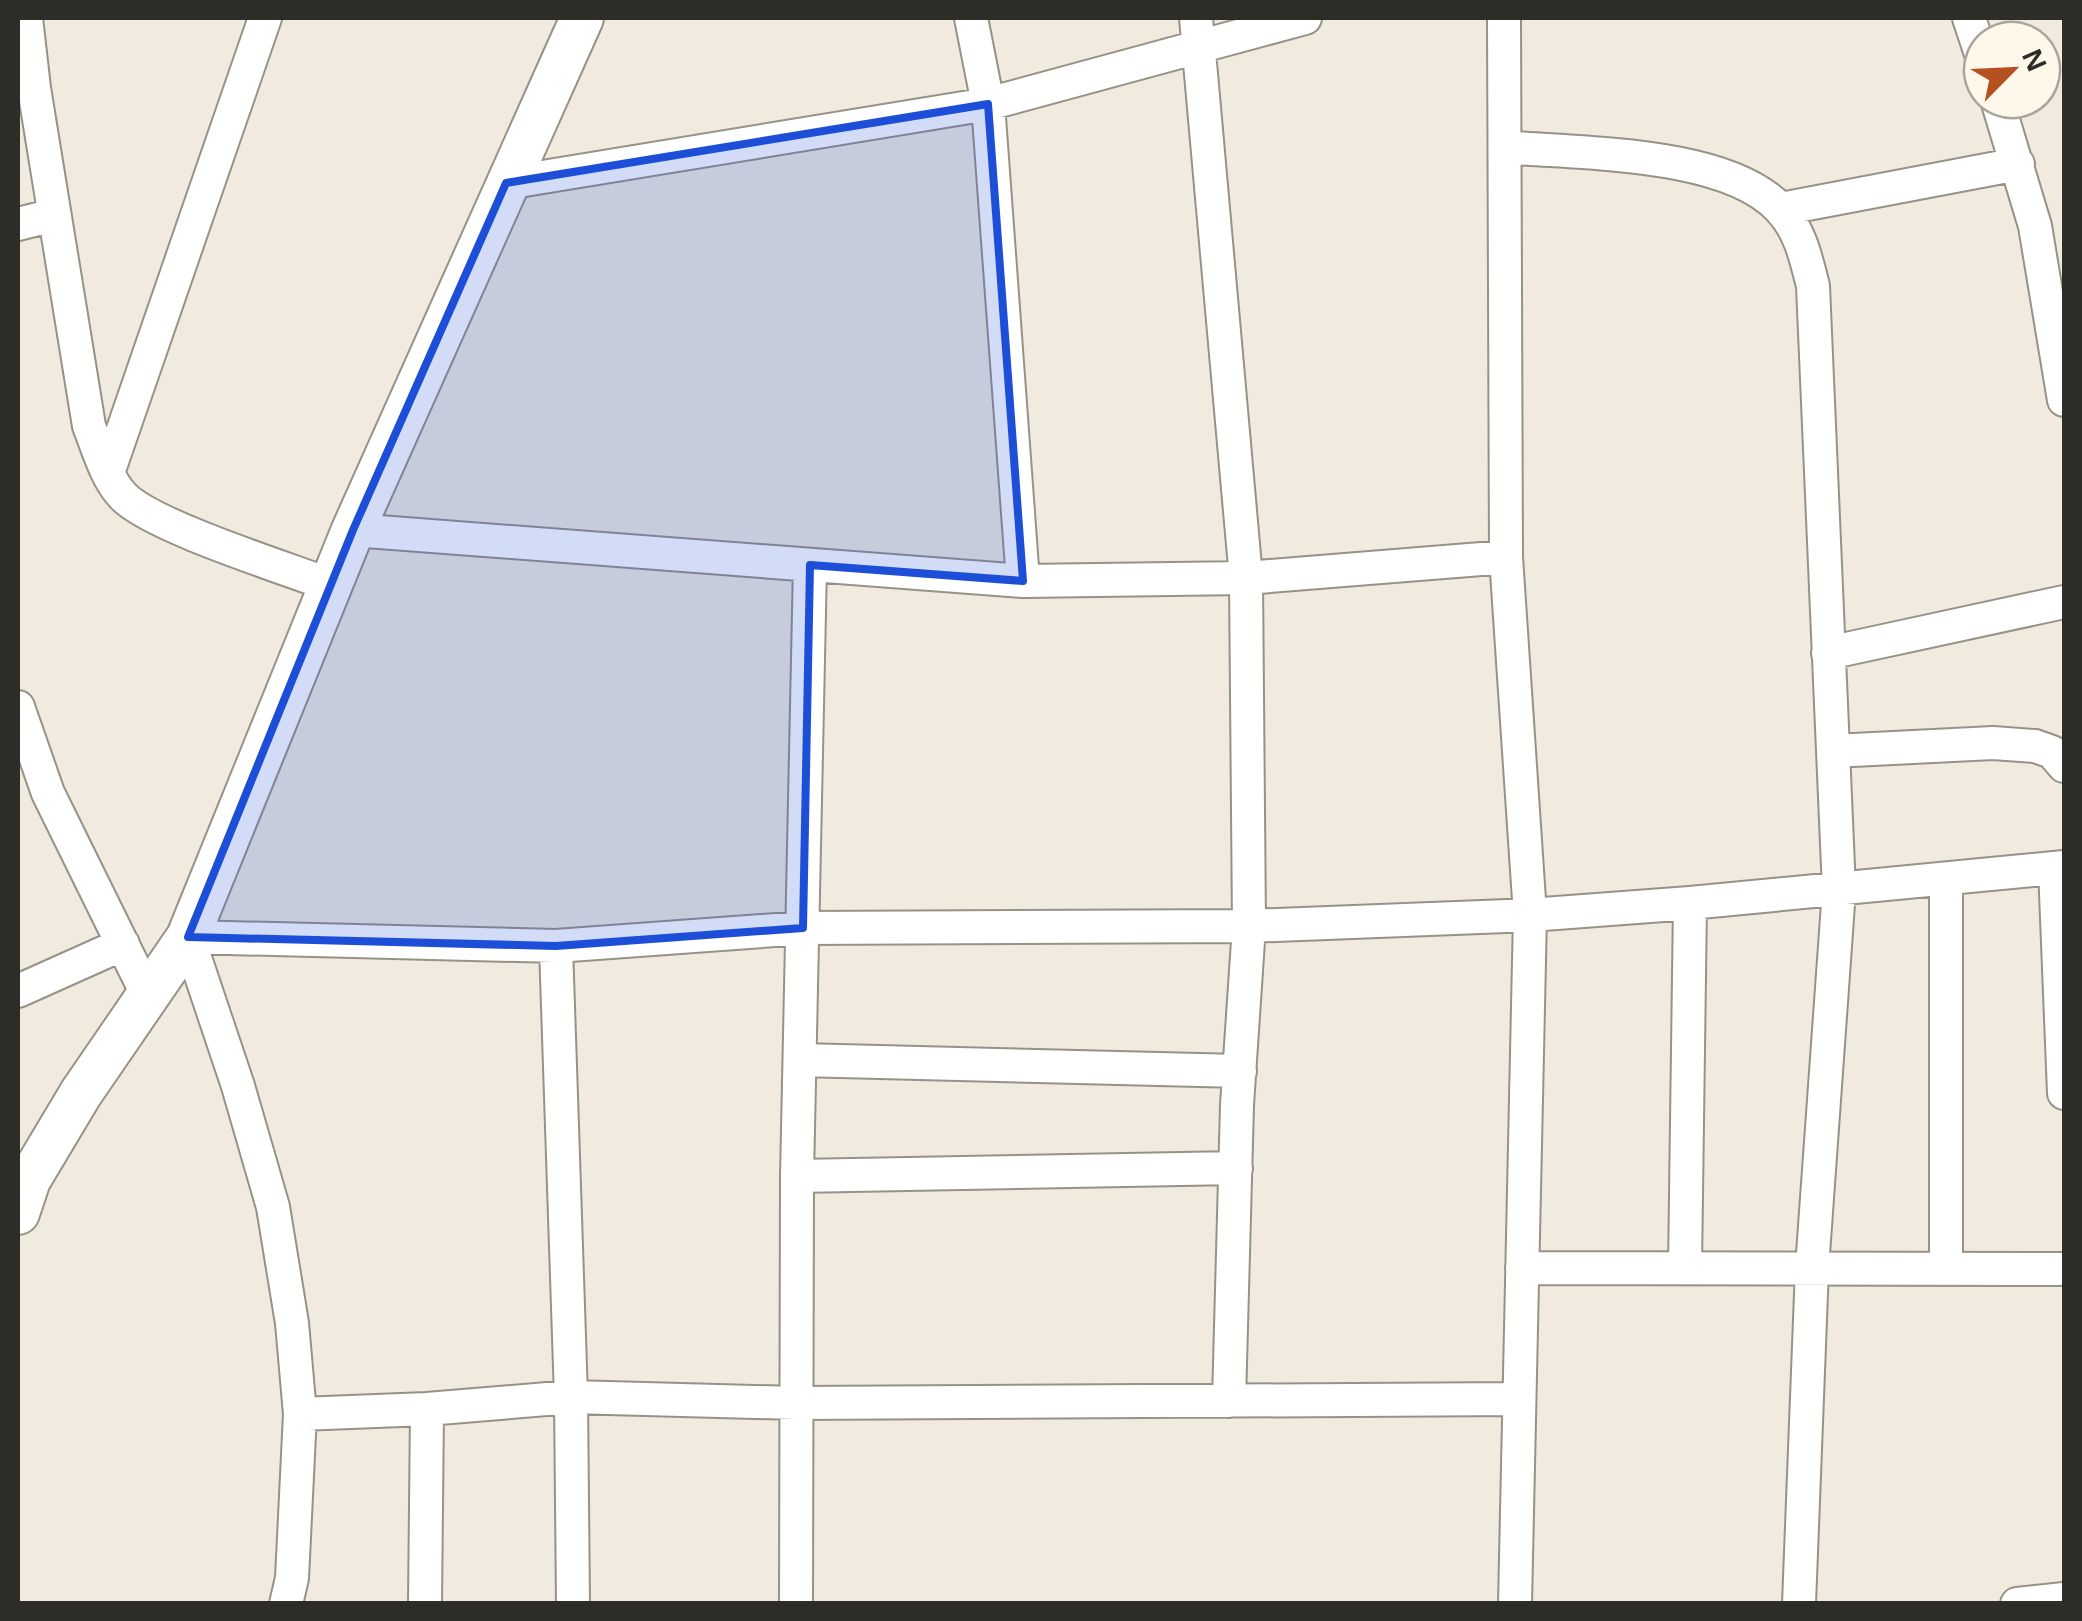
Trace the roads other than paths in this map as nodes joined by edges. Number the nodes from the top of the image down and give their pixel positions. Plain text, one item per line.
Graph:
1 (26, 18) edge
2 (265, 18) edge
3 (582, 18) edge
4 (971, 18) edge
5 (1304, 18) edge
6 (1504, 18) edge
7 (1198, 32) edge
8 (988, 104) junction
9 (2003, 120) edge
10 (1505, 147) junction
11 (2018, 164) junction
12 (506, 183) junction
13 (1780, 209) junction
14 (54, 215) junction
15 (18, 224) edge
16 (2064, 400) edge
17 (108, 473) junction
18 (353, 530) junction
19 (1506, 557) junction
20 (810, 565) junction
21 (1246, 578) junction
22 (1024, 581) junction
23 (330, 585) junction
24 (2064, 602) edge
25 (1828, 653) junction
26 (18, 707) edge
27 (1833, 751) junction
28 (2064, 766) edge
29 (2060, 867) edge
30 (1946, 879) junction
31 (1839, 890) junction
32 (1690, 903) junction
33 (1530, 915) junction
34 (1249, 926) junction
35 (803, 928) junction
36 (188, 937) junction
37 (123, 944) junction
38 (556, 946) junction
39 (18, 991) edge
40 (148, 996) junction
41 (2062, 998) edge
42 (800, 1060) junction
43 (1240, 1071) junction
44 (2064, 1094) edge
45 (1236, 1168) junction
46 (797, 1176) junction
47 (18, 1213) edge
48 (1522, 1268) junction
49 (1685, 1268) junction
50 (1812, 1268) junction
51 (1946, 1268) junction
52 (2064, 1269) edge
53 (571, 1397) junction
54 (1520, 1399) junction
55 (1230, 1400) junction
56 (796, 1403) junction
57 (427, 1409) junction
58 (300, 1414) junction
59 (2064, 1598) edge
60 (286, 1604) edge
61 (424, 1604) edge
62 (573, 1604) edge
63 (796, 1604) edge
64 (1515, 1604) edge
65 (1799, 1604) edge
66 (2016, 1604) edge

1 - 14 street
2 - 17 street
3 - 12 street
4 - 8 street
5 - 7 street
6 - 10 street
7 - 8 street
7 - 21 street
8 - 12 street
8 - 22 street
9 - 11 street
10 - 13 street
10 - 19 street
11 - 13 street
11 - 16 street
12 - 18 street
13 - 25 street
14 - 15 street
14 - 17 street
17 - 23 street
18 - 20 street
18 - 23 street
19 - 21 street
19 - 33 street
20 - 22 street
20 - 35 street
21 - 22 street
21 - 34 street
23 - 36 street
24 - 25 street
25 - 27 street
26 - 37 street
27 - 28 street
27 - 31 street
29 - 30 street
29 - 41 street
30 - 31 street
30 - 51 street
31 - 32 street
31 - 50 street
32 - 33 street
32 - 49 street
33 - 34 street
33 - 48 street
34 - 35 street
34 - 43 street
35 - 38 street
35 - 42 street
36 - 38 street
36 - 40 street
36 - 58 street
37 - 39 street
37 - 40 street
38 - 53 street
40 - 47 street
41 - 44 street
42 - 43 street
42 - 46 street
43 - 45 street
45 - 46 street
45 - 55 street
46 - 56 street
48 - 49 street
48 - 54 street
49 - 50 street
50 - 51 street
50 - 65 street
51 - 52 street
53 - 56 street
53 - 57 street
53 - 62 street
54 - 55 street
54 - 64 street
55 - 56 street
56 - 63 street
57 - 58 street
57 - 61 street
58 - 60 street
59 - 66 street

